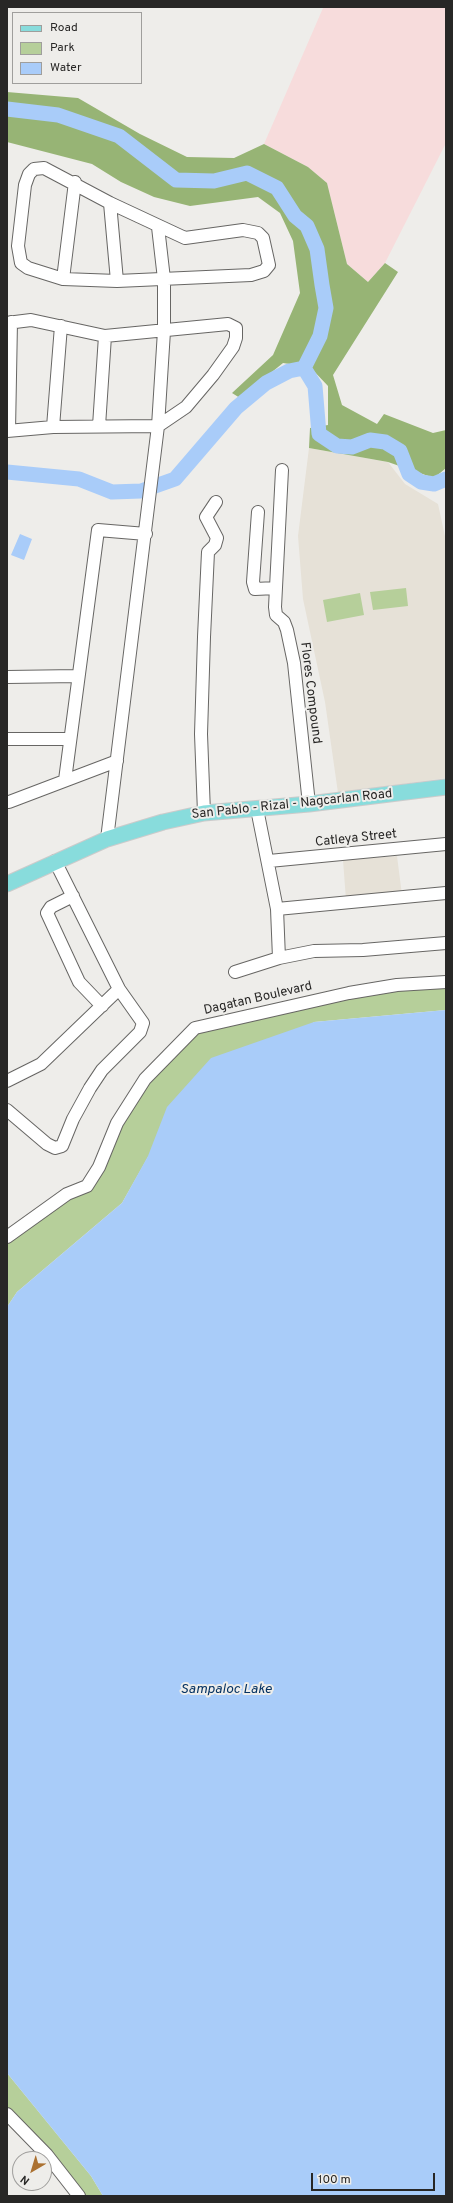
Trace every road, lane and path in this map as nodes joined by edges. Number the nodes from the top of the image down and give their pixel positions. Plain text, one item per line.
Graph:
1 (75, 182) junction
2 (110, 203) junction
3 (158, 227) junction
4 (63, 279) junction
5 (164, 280) junction
6 (117, 281) junction
7 (9, 323) edge
8 (61, 326) junction
9 (164, 331) junction
10 (105, 336) junction
11 (99, 426) junction
12 (158, 426) junction
13 (53, 427) junction
14 (8, 431) edge
15 (282, 470) dead end
16 (216, 502) dead end
17 (258, 512) dead end
18 (146, 534) junction
19 (276, 588) junction
20 (78, 676) junction
21 (7, 677) edge
22 (7, 739) edge
23 (69, 739) junction
24 (117, 761) junction
25 (65, 780) junction
26 (446, 787) edge
27 (9, 802) dead end
28 (310, 804) junction
29 (257, 809) junction
30 (204, 813) junction
31 (107, 839) junction
32 (446, 844) edge
33 (55, 861) junction
34 (269, 861) junction
35 (7, 884) edge
36 (446, 893) edge
37 (73, 896) junction
38 (277, 909) junction
39 (446, 943) edge
40 (279, 958) junction
41 (235, 972) dead end
42 (446, 982) edge
43 (119, 990) junction
44 (102, 1006) junction
45 (7, 1081) edge
46 (7, 1110) edge
47 (7, 1237) edge
48 (7, 2114) edge
49 (80, 2196) edge

1 - 2 street
1 - 4 street
1 - 4 street
2 - 3 street
2 - 6 street
3 - 5 street
3 - 5 street
4 - 6 street
5 - 6 street
5 - 9 street
7 - 8 street
7 - 14 street
8 - 10 street
8 - 13 street
9 - 10 street
9 - 12 street
9 - 12 street
10 - 11 street
11 - 12 street
11 - 13 street
12 - 18 street
13 - 14 street
15 - 19 street, Flores Compound
16 - 30 street
17 - 19 street
18 - 20 street
18 - 24 street
19 - 28 street, Flores Compound
20 - 21 street
20 - 23 street
22 - 23 street
23 - 25 street
24 - 25 street
24 - 31 street
25 - 27 street
26 - 28 main road, San Pablo - Rizal - Nagcarlan Road
28 - 29 main road, San Pablo - Rizal - Nagcarlan Road
29 - 30 main road, San Pablo - Rizal - Nagcarlan Road
29 - 34 street
30 - 31 main road, San Pablo - Rizal - Nagcarlan Road
31 - 33 main road, San Pablo - Rizal - Nagcarlan Road
32 - 34 street, Catleya Street
33 - 35 main road, San Pablo - Rizal - Nagcarlan Road
33 - 37 street
34 - 38 street
36 - 38 street
37 - 43 street
37 - 44 street
38 - 40 street
39 - 40 street
40 - 41 street
42 - 47 street, Dagatan Boulevard
43 - 44 street
43 - 46 street
44 - 45 street
48 - 49 street

